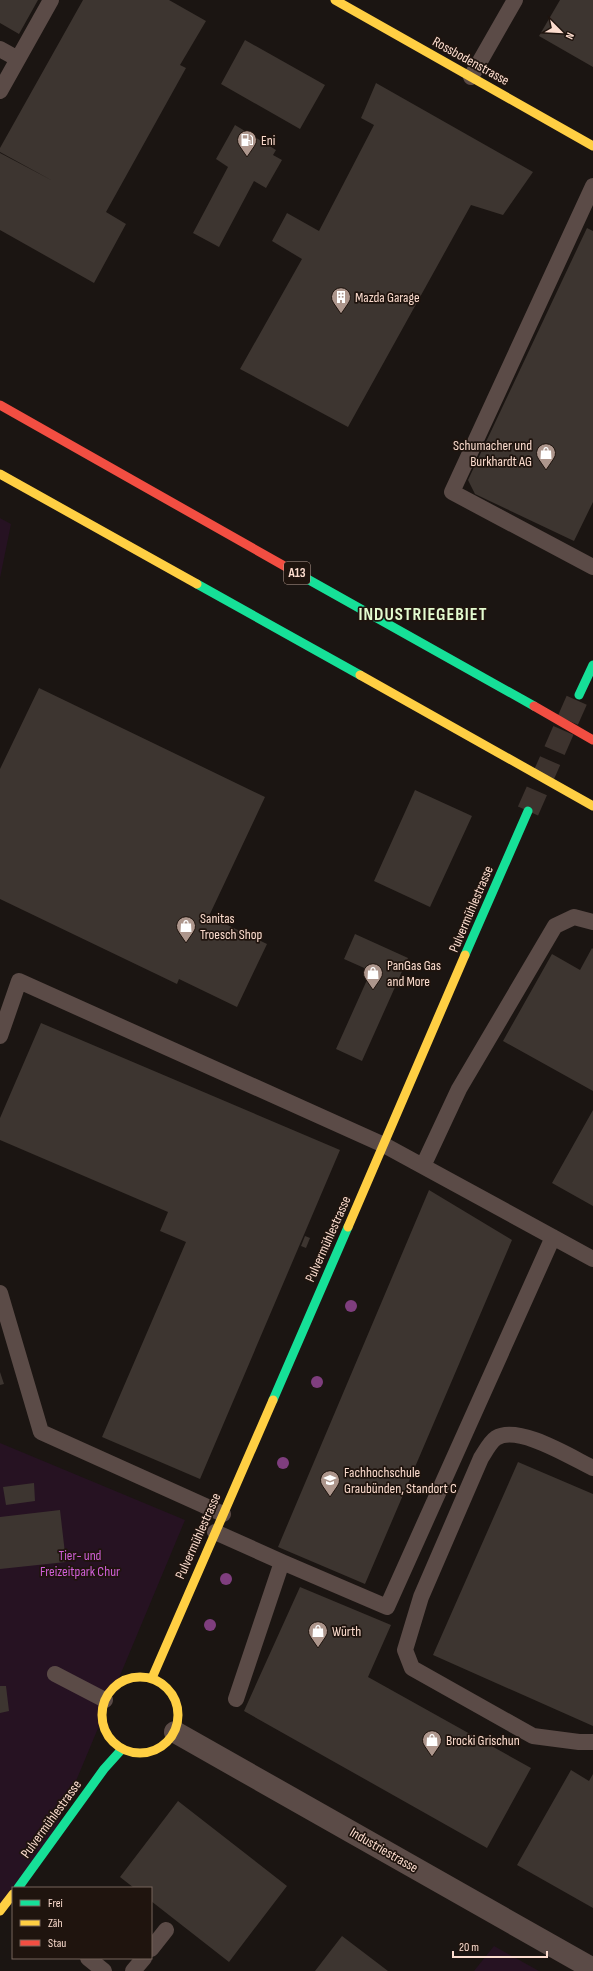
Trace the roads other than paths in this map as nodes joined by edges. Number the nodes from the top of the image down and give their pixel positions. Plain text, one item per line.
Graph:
1 (52, 0) edge
2 (335, 0) edge
3 (515, 0) edge
4 (0, 49) edge
5 (18, 59) junction
6 (471, 77) junction
7 (0, 91) edge
8 (593, 146) edge
9 (593, 186) edge
10 (0, 405) edge
11 (0, 474) edge
12 (593, 567) edge
13 (593, 665) edge
14 (579, 695) tunnel mouth
15 (593, 740) edge
16 (593, 806) edge
17 (528, 811) tunnel mouth
18 (593, 922) edge
19 (0, 1036) edge
20 (384, 1145) junction
21 (423, 1166) junction
22 (553, 1237) junction
23 (593, 1259) edge
24 (0, 1293) edge
25 (593, 1468) edge
26 (223, 1514) junction
27 (215, 1532) junction
28 (282, 1562) junction
29 (55, 1674) dead end
30 (152, 1678) junction
31 (236, 1699) dead end
32 (105, 1700) junction
33 (175, 1732) junction
34 (593, 1742) edge
35 (122, 1749) junction
36 (19, 1887) edge
37 (12, 1896) edge
38 (0, 1911) edge
39 (166, 1930) dead end
40 (152, 1948) edge
41 (89, 1959) edge
42 (143, 1959) edge
43 (593, 1969) edge
44 (104, 1971) edge
45 (133, 1971) edge

1 - 5 lane
2 - 6 main road, Rossbodenstrasse
3 - 6 lane
4 - 5 lane
5 - 7 lane
6 - 8 main road, Rossbodenstrasse
9 - 12 lane
10 - 15 main road, A13
11 - 16 main road
13 - 14 main road
17 - 20 main road, Pulvermühlestrasse
18 - 21 lane
19 - 20 lane
20 - 21 lane
20 - 26 main road, Pulvermühlestrasse
21 - 22 lane
22 - 23 lane
22 - 28 lane
24 - 26 lane
25 - 34 lane
26 - 27 main road, Pulvermühlestrasse
27 - 28 lane
27 - 30 main road, Pulvermühlestrasse
28 - 31 lane
29 - 32 lane
30 - 32 main road
30 - 33 main road
32 - 35 main road
33 - 35 main road
33 - 43 street, Industriestrasse
35 - 36 main road, Pulvermühlestrasse
37 - 38 main road, Pulvermühlestrasse
39 - 40 lane
41 - 44 lane
42 - 45 lane

